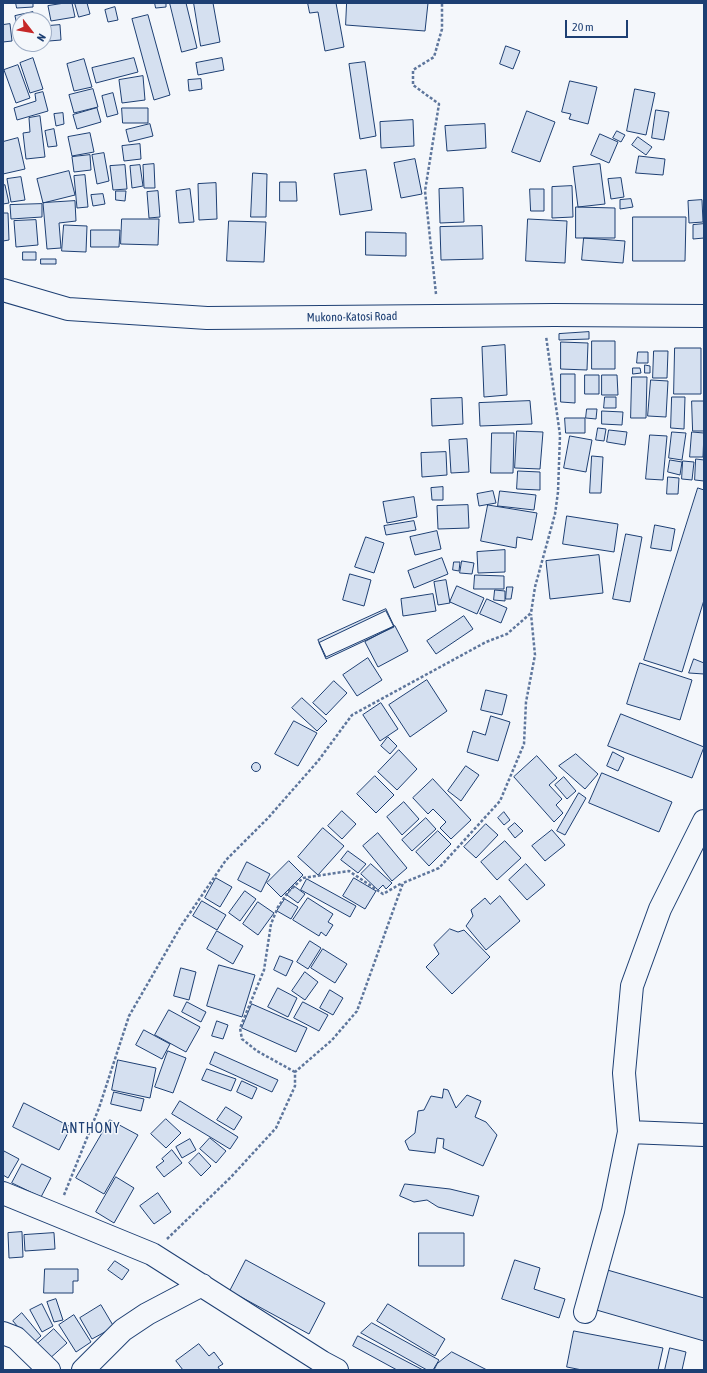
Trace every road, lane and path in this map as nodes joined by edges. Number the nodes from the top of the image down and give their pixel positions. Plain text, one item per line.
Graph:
1 (442, 3) edge
2 (3, 290) edge
3 (554, 315) junction
4 (439, 316) junction
5 (704, 316) edge
6 (531, 613) junction
7 (704, 821) edge
8 (403, 883) junction
9 (296, 1072) junction
10 (629, 1132) junction
11 (704, 1135) edge
12 (3, 1193) edge
13 (56, 1215) junction
14 (152, 1254) junction
15 (202, 1285) junction
16 (585, 1312) dead end
17 (3, 1333) edge
18 (49, 1370) edge
19 (83, 1370) edge
20 (338, 1370) edge

1 - 4 path
2 - 4 street, Mukono-Katosi Road
3 - 4 street, Mukono-Katosi Road
3 - 5 street, Mukono-Katosi Road
3 - 6 path
6 - 8 path
6 - 13 path
7 - 10 street
8 - 9 path
8 - 9 path
9 - 14 path
10 - 11 street
10 - 16 street
12 - 13 street
13 - 14 street
14 - 15 street
15 - 19 street
15 - 20 street
17 - 18 street

